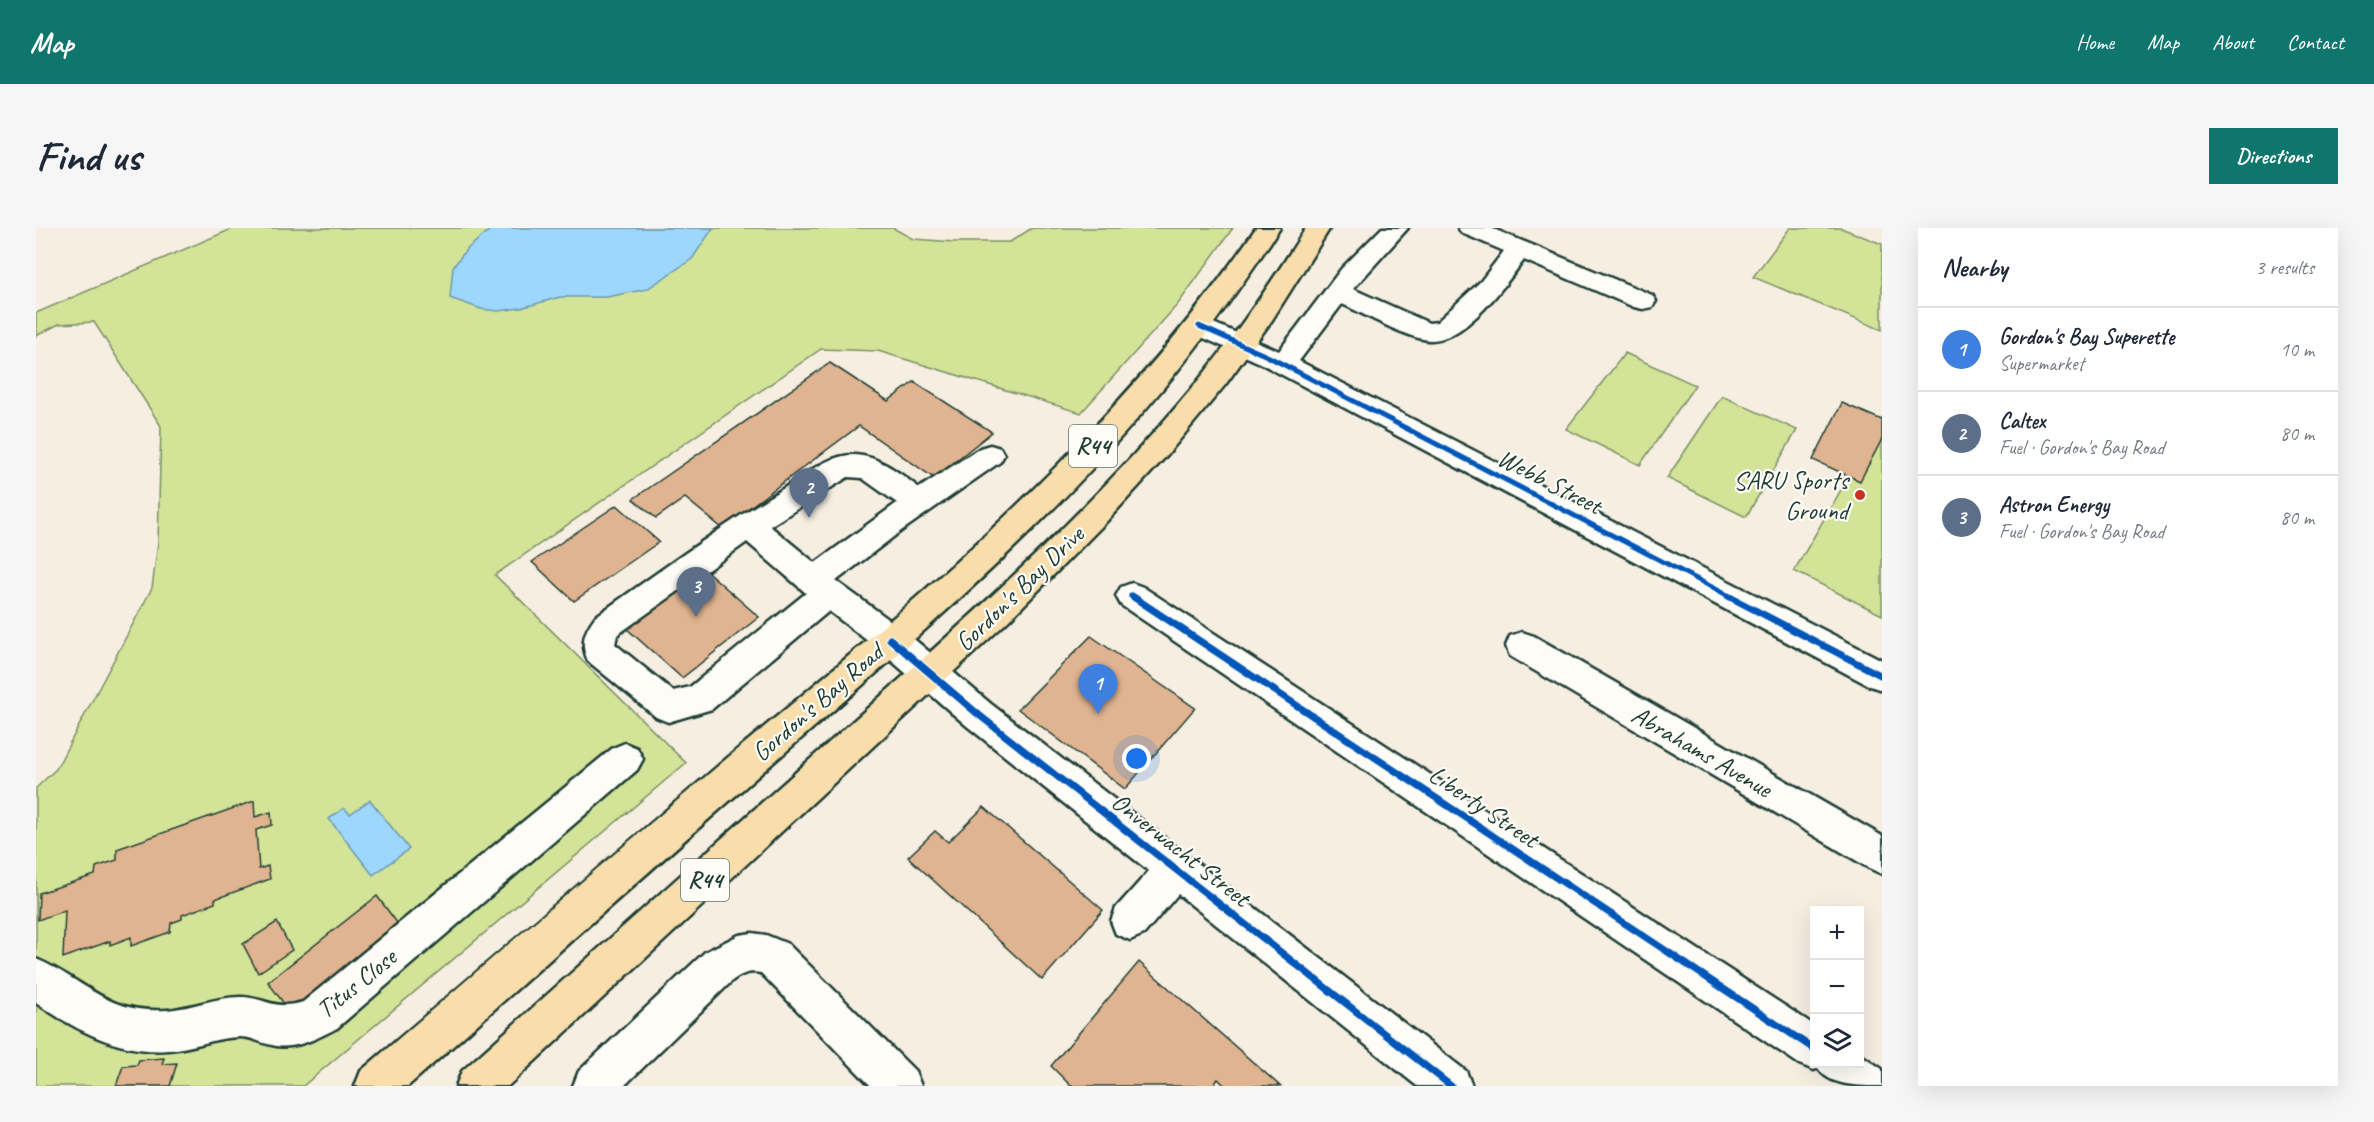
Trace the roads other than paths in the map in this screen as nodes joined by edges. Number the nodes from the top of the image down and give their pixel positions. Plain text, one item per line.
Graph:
1 (1268, 228) edge
2 (1318, 228) edge
3 (1396, 228) edge
4 (1470, 228) edge
5 (1519, 249) junction
6 (1338, 292) junction
7 (1643, 301) dead end
8 (1199, 326) junction
9 (1242, 344) junction
10 (1282, 364) junction
11 (990, 455) dead end
12 (920, 504) junction
13 (748, 525) junction
14 (821, 587) junction
15 (1132, 596) dead end
16 (890, 639) junction
17 (1522, 646) dead end
18 (931, 673) junction
19 (1882, 676) edge
20 (625, 759) dead end
21 (1882, 856) edge
22 (1175, 869) junction
23 (1130, 921) dead end
24 (36, 979) edge
25 (1810, 1046) edge
26 (1843, 1068) edge
27 (376, 1086) edge
28 (477, 1086) edge
29 (594, 1086) edge
30 (900, 1086) edge
31 (1450, 1086) edge
32 (1871, 1086) edge

1 - 8 main road, Gordon's Bay Road / R44
2 - 9 main road, R44
3 - 6 street
4 - 5 street
5 - 6 street
5 - 7 street
6 - 10 street
8 - 9 street, Webb Street
8 - 16 main road, Gordon's Bay Road / R44
9 - 10 street, Webb Street
9 - 18 main road, Gordon's Bay Drive / R44
10 - 19 street, Webb Street
11 - 12 street
12 - 13 street
12 - 14 street
13 - 14 street, Onverwacht Street
13 - 14 street
14 - 16 street, Onverwacht Street
15 - 25 street, Liberty Street
16 - 18 street, Onverwacht Street
16 - 27 main road, Gordon's Bay Road / R44
17 - 21 street, Abrahams Avenue
18 - 22 street, Onverwacht Street
18 - 28 main road, Gordon's Bay Road / R44
20 - 24 street, Titus Close
22 - 23 street
22 - 31 street, Onverwacht Street
26 - 32 street
29 - 30 street

